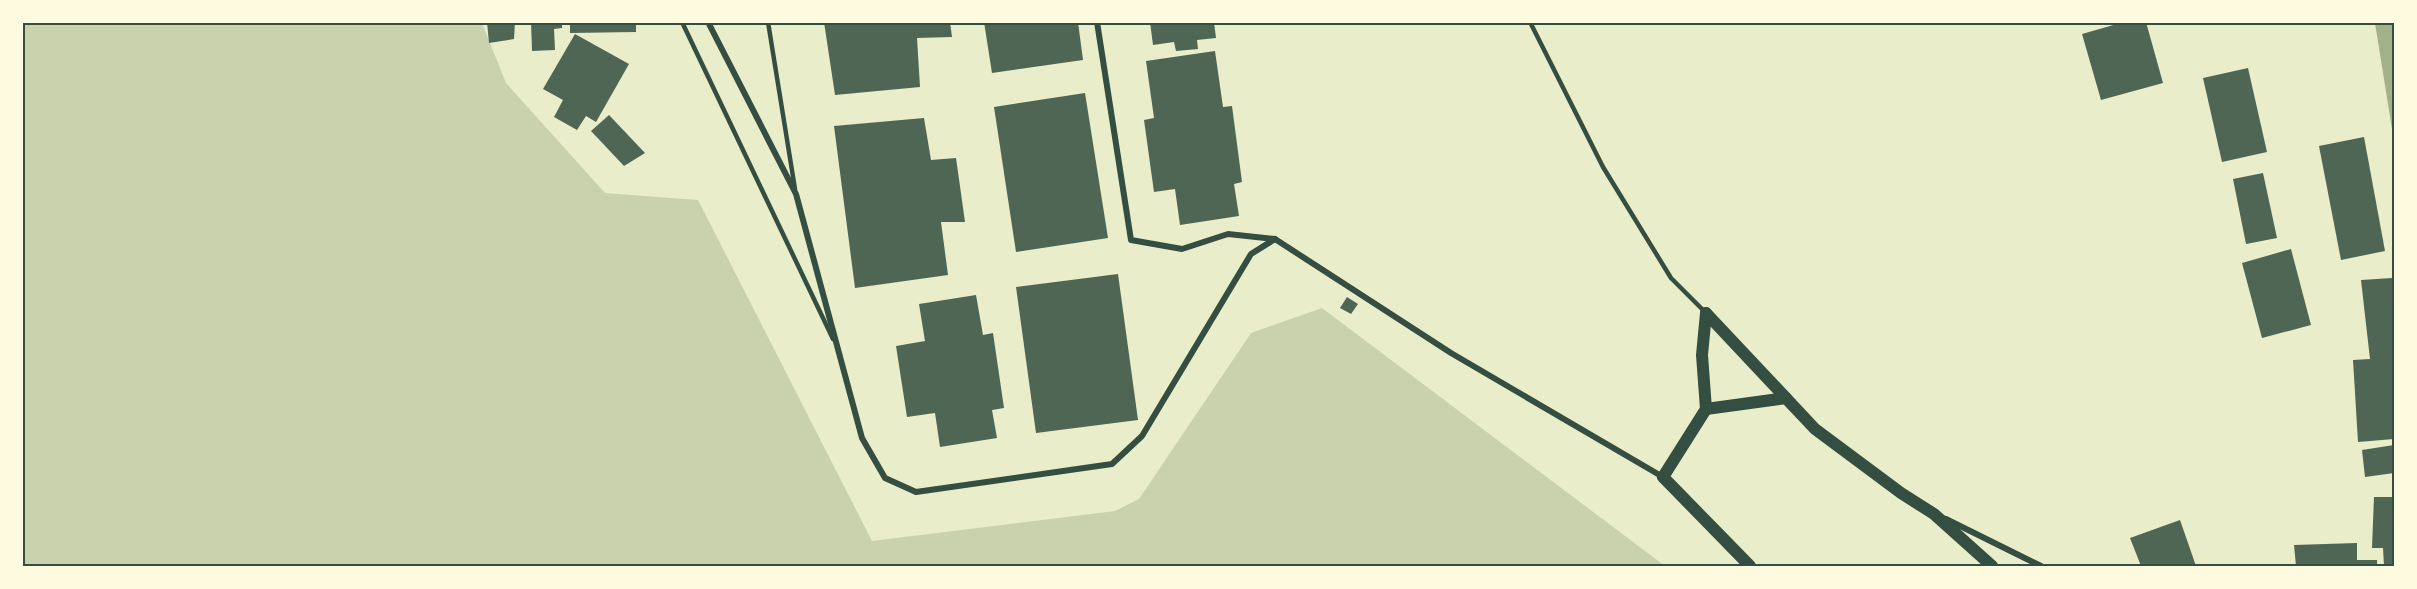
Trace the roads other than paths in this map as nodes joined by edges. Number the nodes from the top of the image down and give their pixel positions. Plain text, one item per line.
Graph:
1 (682, 22) edge
2 (708, 22) edge
3 (768, 22) edge
4 (1097, 22) edge
5 (1530, 22) edge
6 (796, 194) junction
7 (1275, 239) junction
8 (1706, 313) junction
9 (835, 344) junction
10 (1786, 398) junction
11 (1706, 409) junction
12 (1663, 477) junction
13 (1934, 514) junction
14 (1750, 567) edge
15 (1992, 567) edge
16 (2041, 567) edge

1 - 9 lane
2 - 6 street
3 - 6 lane
4 - 7 street
5 - 8 lane
6 - 9 street
7 - 9 street
7 - 12 street
8 - 10 main road
8 - 11 main road
10 - 11 main road
10 - 13 main road
11 - 12 main road
12 - 14 main road
13 - 15 main road
13 - 16 street

